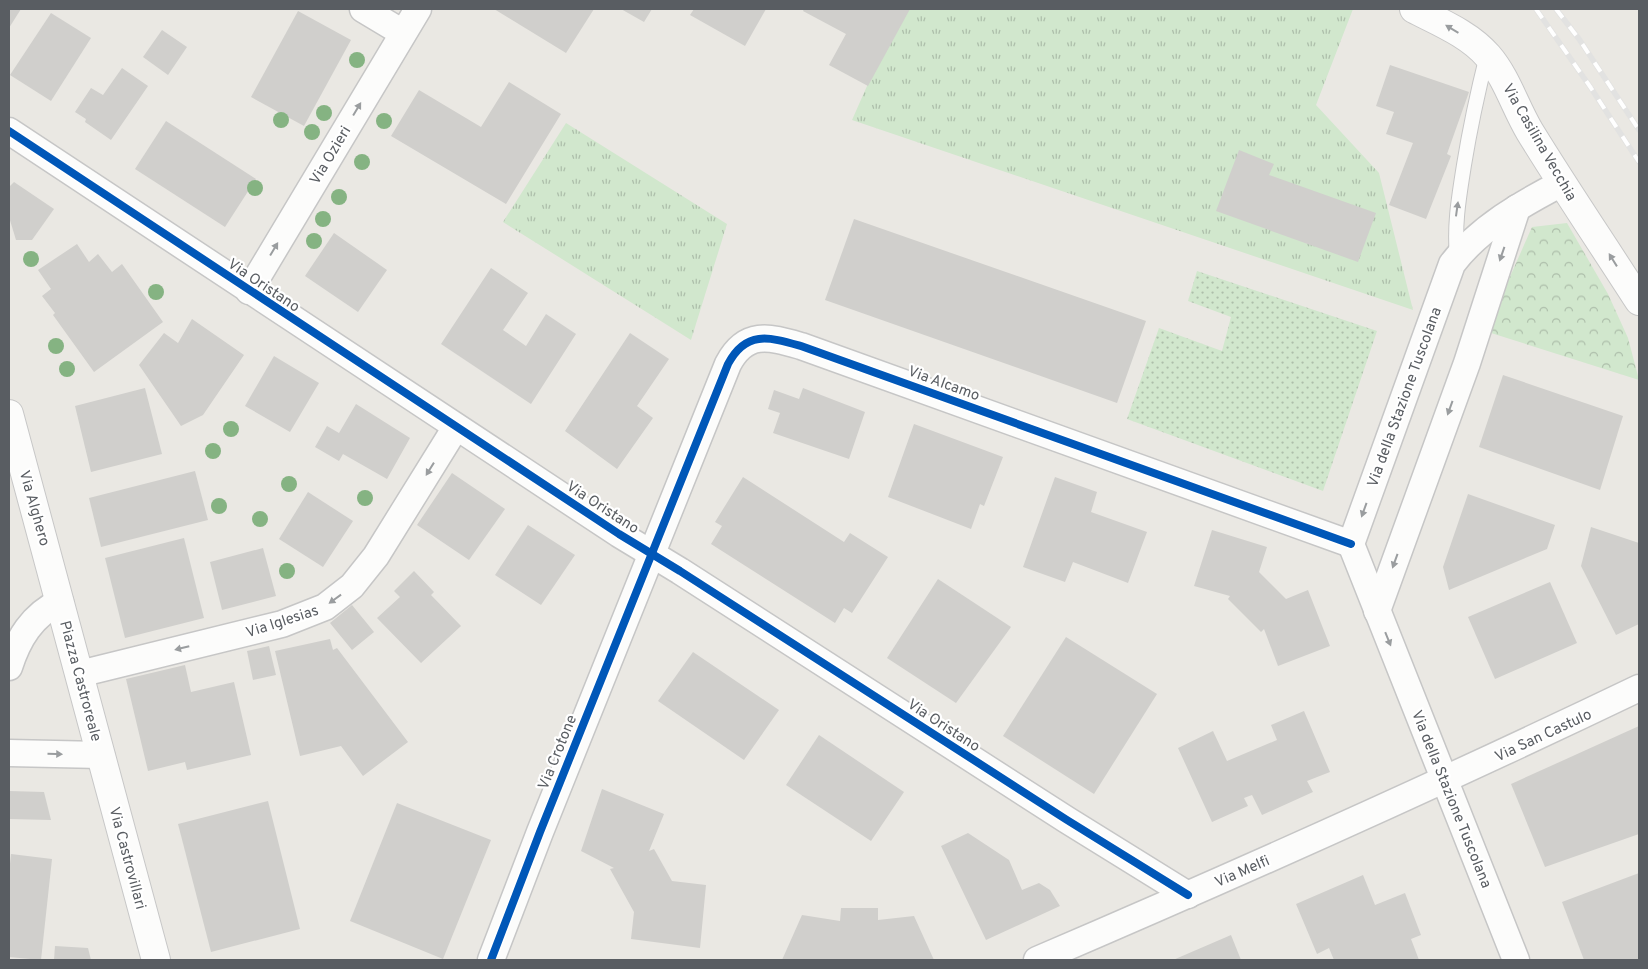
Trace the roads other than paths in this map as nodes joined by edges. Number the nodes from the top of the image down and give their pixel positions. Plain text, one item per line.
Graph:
1 (362, 9) edge
2 (1414, 9) edge
3 (411, 20) edge
4 (1487, 55) junction
5 (9, 131) edge
6 (1562, 183) junction
7 (1517, 208) junction
8 (1457, 258) junction
9 (249, 291) junction
10 (1639, 301) edge
11 (9, 414) edge
12 (456, 427) junction
13 (1351, 544) junction
14 (652, 556) junction
15 (60, 602) junction
16 (1377, 611) junction
17 (17, 630) edge
18 (9, 667) edge
19 (79, 674) junction
20 (1639, 688) edge
21 (9, 753) edge
22 (101, 755) junction
23 (1445, 780) junction
24 (1188, 895) junction
25 (156, 960) edge
26 (491, 960) edge
27 (1038, 960) edge
28 (1516, 960) edge

1 - 3 street
4 -> 2 main road, Via Casilina Vecchia
9 -> 3 street, Via Ozieri
4 - 6 main road, Via Casilina Vecchia
8 -> 4 lane
5 - 9 street, Via Oristano
6 - 7 street, Via della Stazione Tuscolana
10 -> 6 main road, Via Casilina Vecchia
7 - 8 street, Via della Stazione Tuscolana
7 -> 16 street
8 -> 13 street, Via della Stazione Tuscolana
9 - 12 street, Via Oristano
11 - 15 main road, Via Alghero
12 - 14 street, Via Oristano
12 -> 19 street, Via Iglesias
13 - 14 street, Via Alcamo
13 - 16 street, Via della Stazione Tuscolana
14 - 24 street, Via Oristano
14 - 26 street, Via Crotone
15 - 17 street, Piazza Castroreale
15 - 19 main road, Piazza Castroreale
16 -> 23 street, Via della Stazione Tuscolana
17 - 18 street, Piazza Castroreale
19 - 22 main road, Piazza Castroreale
20 - 23 street, Via San Castulo
21 -> 22 street, Piazza Castroreale
22 - 25 main road, Via Castrovillari
23 - 24 street, Via Melfi
23 - 28 street, Via della Stazione Tuscolana
24 - 27 street, Via Melfi

